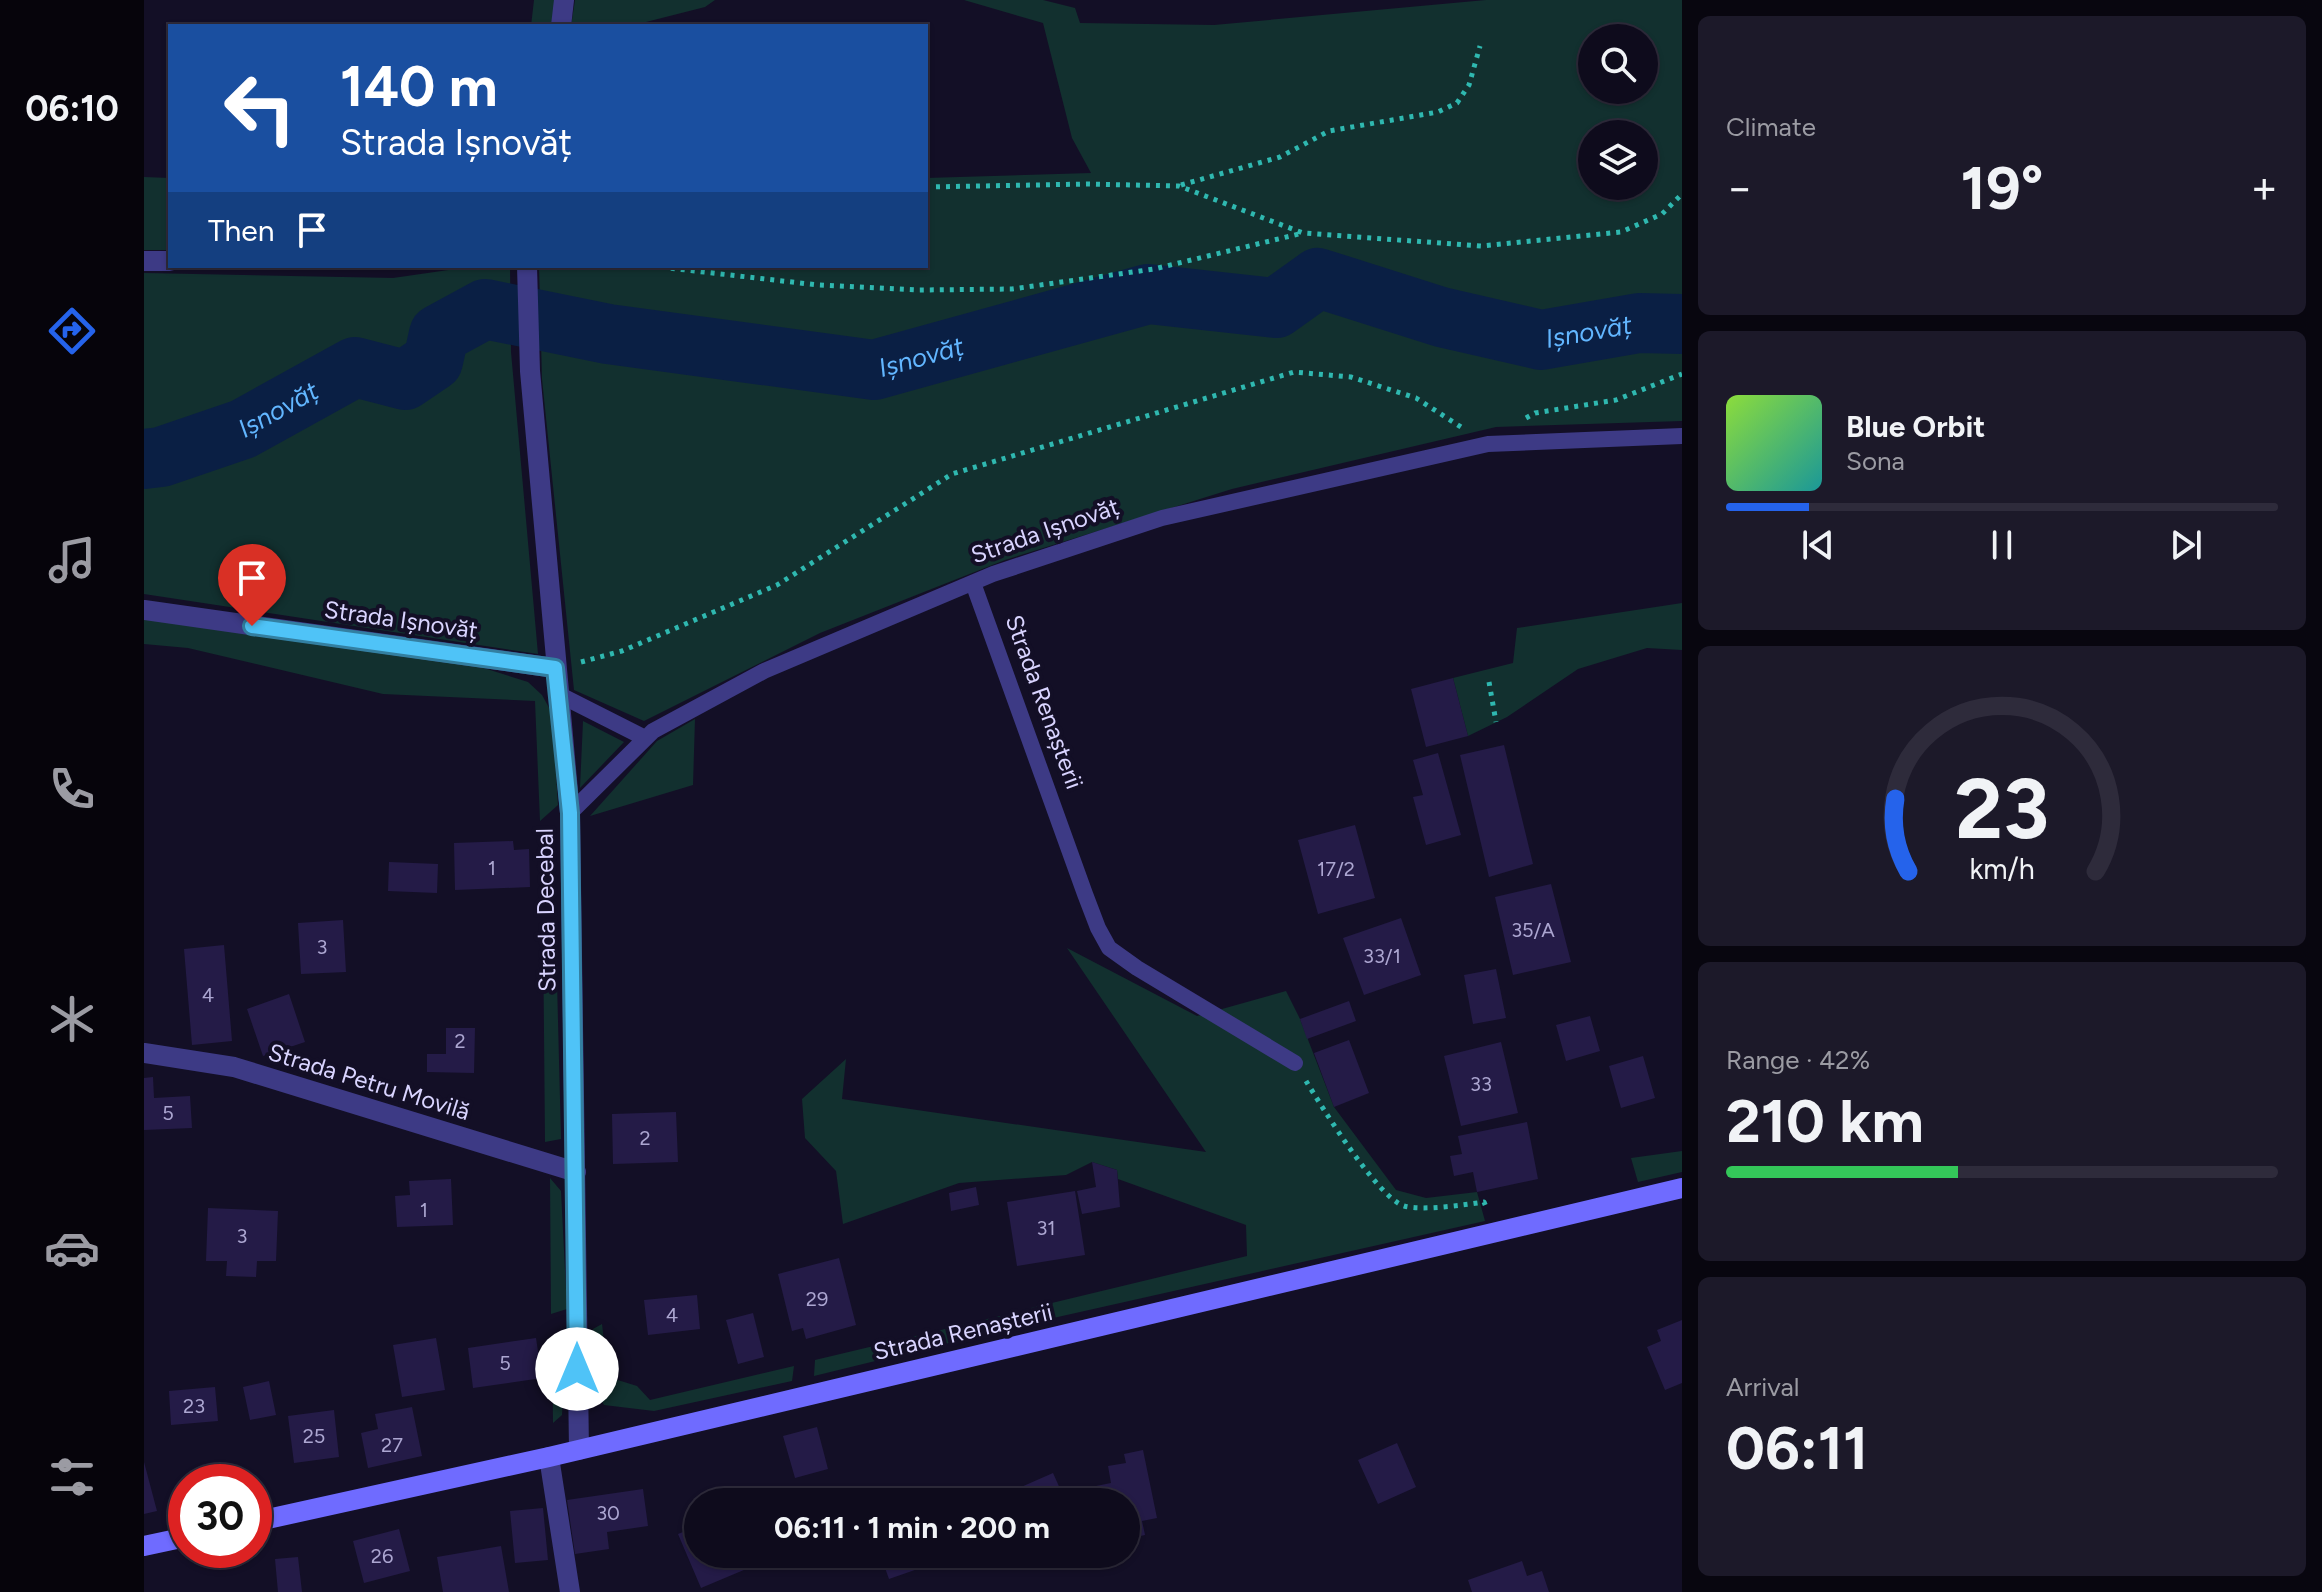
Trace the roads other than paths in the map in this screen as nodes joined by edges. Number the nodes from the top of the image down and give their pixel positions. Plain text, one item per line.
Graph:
1 (564, 0) edge
2 (561, 24) edge
3 (144, 261) edge
4 (168, 261) edge
5 (527, 268) edge
6 (1682, 436) edge
7 (973, 583) junction
8 (144, 610) edge
9 (555, 668) junction
10 (558, 694) junction
11 (645, 738) junction
12 (570, 813) junction
13 (144, 1053) edge
14 (1295, 1063) road end
15 (576, 1172) junction
16 (1682, 1188) edge
17 (579, 1450) junction
18 (549, 1457) junction
19 (272, 1518) edge
20 (168, 1541) edge
21 (144, 1546) edge
22 (570, 1592) edge

1 - 2 street
3 - 4 street
5 - 9 street, Strada Decebal
6 - 7 lane, Strada Ișnovăț
7 - 11 lane, Strada Ișnovăț
7 - 14 lane, Strada Renașterii
8 - 9 street, Strada Ișnovăț
9 - 10 street, Strada Decebal
10 - 11 lane
10 - 12 street, Strada Decebal
11 - 12 lane, Strada Ișnovăț
12 - 15 street, Strada Decebal
13 - 15 street, Strada Petru Movilă
15 - 17 street, Strada Decebal
16 - 17 main road, Strada Renașterii
17 - 18 main road, Strada Renașterii
18 - 19 main road, Strada Renașterii
18 - 22 street
20 - 21 main road

